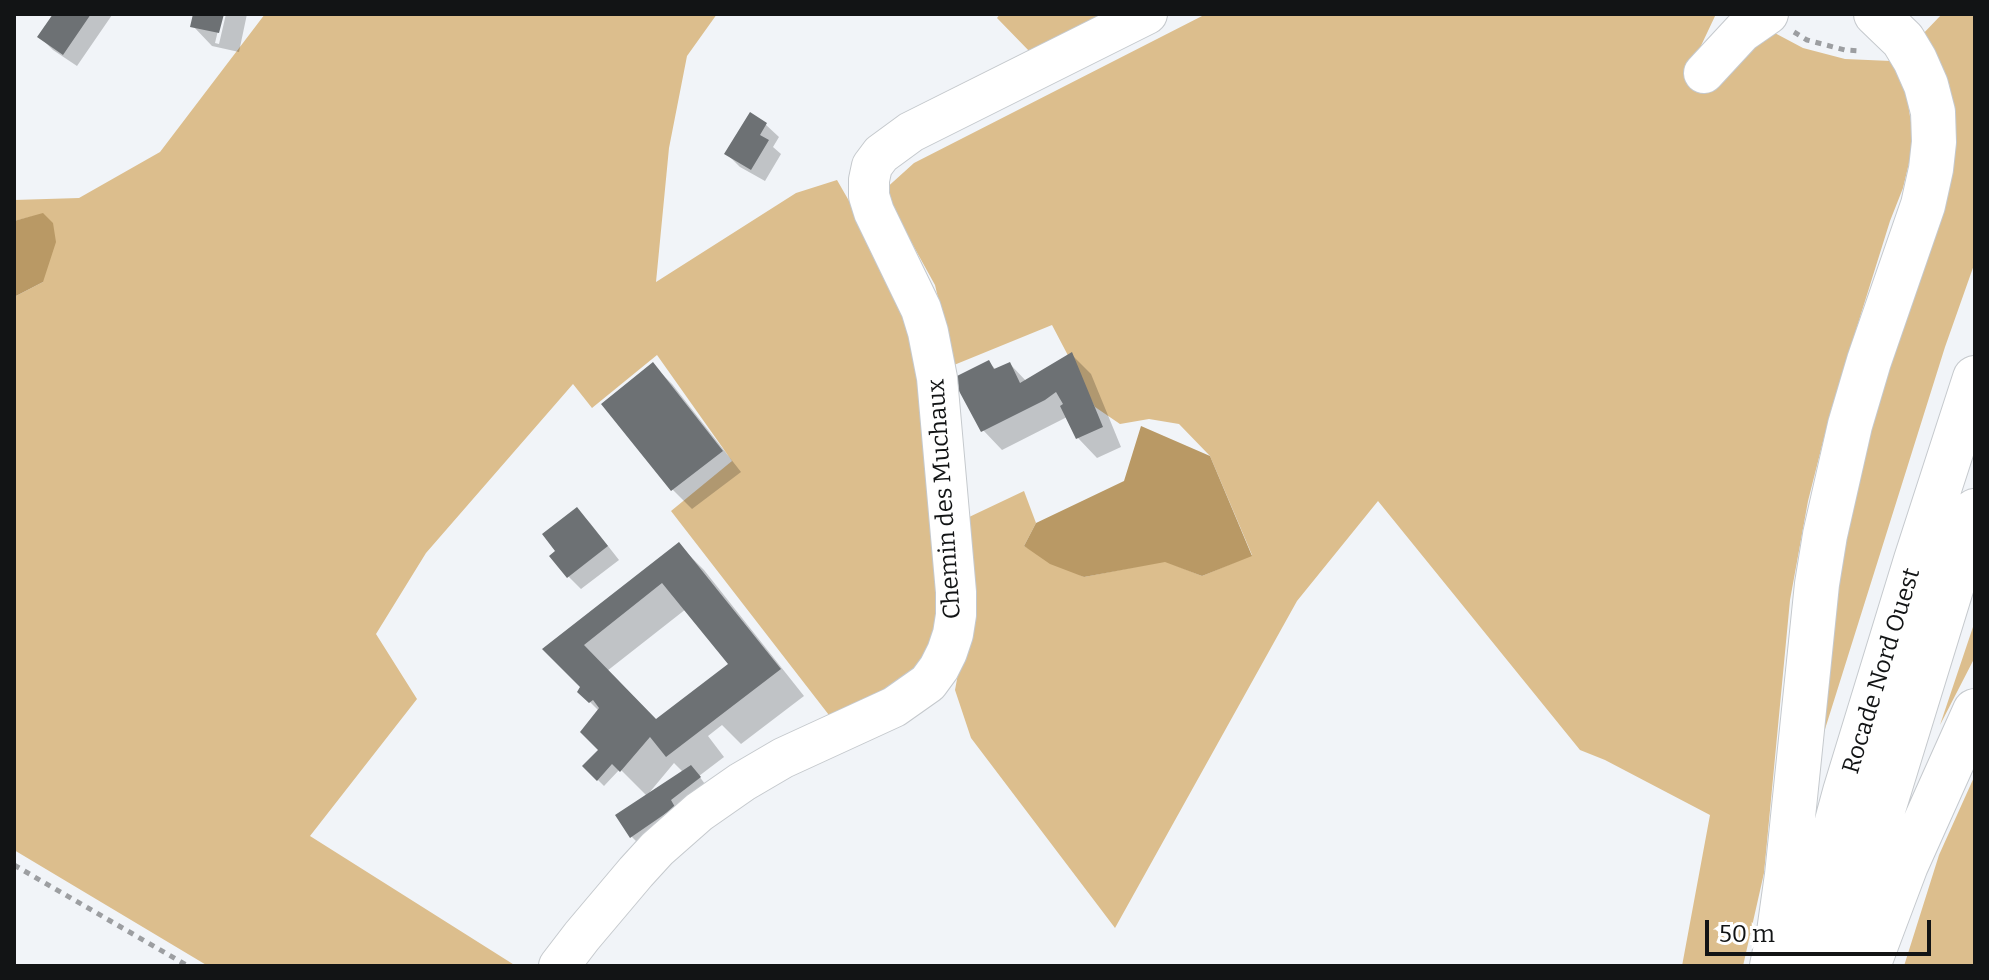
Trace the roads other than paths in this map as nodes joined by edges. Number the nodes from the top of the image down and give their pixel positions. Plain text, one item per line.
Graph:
1 (1147, 14) edge
2 (1735, 14) edge
3 (1768, 14) edge
4 (1876, 14) edge
5 (1975, 378) edge
6 (1975, 511) edge
7 (1975, 711) edge
8 (559, 966) edge
9 (1772, 966) edge
10 (1797, 966) edge
11 (1839, 966) edge
12 (1868, 966) edge

1 - 8 street, Chemin des Muchaux
2 - 3 street
4 - 9 highway
5 - 10 highway, Rocade Nord Ouest
6 - 11 highway, Rocade Nord Ouest
7 - 12 highway

